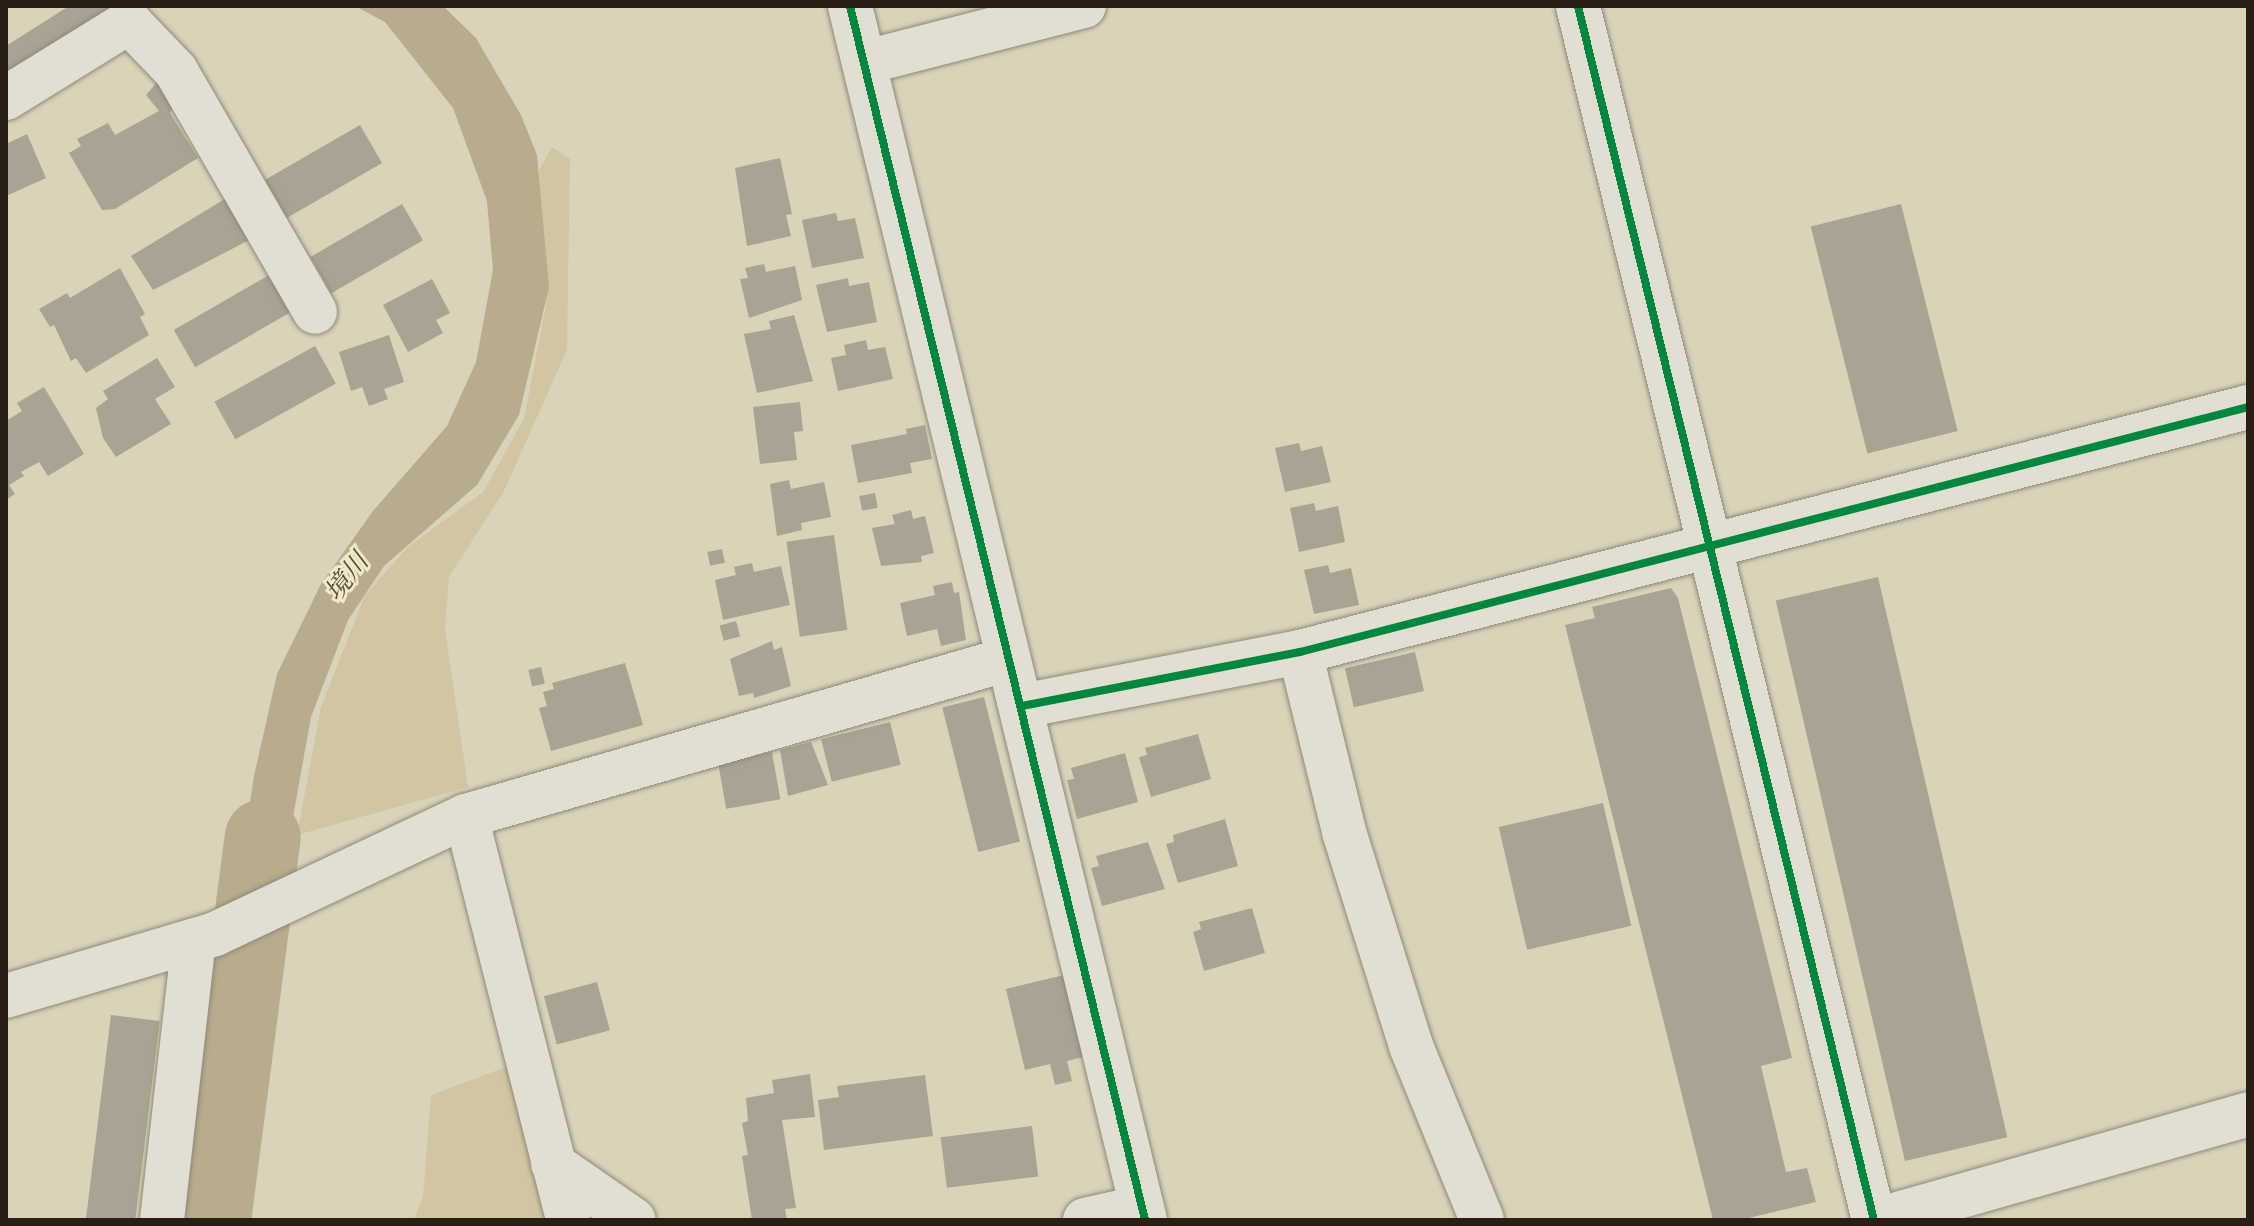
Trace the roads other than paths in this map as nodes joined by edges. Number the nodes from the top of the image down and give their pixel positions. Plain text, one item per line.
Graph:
1 (850, 6) edge
2 (1084, 6) edge
3 (1578, 6) edge
4 (866, 62) junction
5 (6, 98) edge
6 (315, 312) dead end
7 (2248, 407) edge
8 (1707, 548) junction
9 (1300, 652) junction
10 (1008, 659) junction
11 (1022, 706) junction
12 (466, 816) junction
13 (205, 938) junction
14 (6, 996) edge
15 (2248, 1114) edge
16 (553, 1164) junction
17 (1144, 1213) edge
18 (162, 1220) edge
19 (568, 1220) edge
20 (634, 1220) edge
21 (1085, 1220) edge
22 (1482, 1220) edge
23 (1876, 1220) edge

1 - 4 street
2 - 4 street
3 - 8 street
4 - 10 street
5 - 6 street
7 - 8 street
8 - 9 street
8 - 23 street
9 - 11 street
9 - 22 street
10 - 11 street
10 - 12 street
11 - 17 street
12 - 13 street
12 - 16 street
13 - 14 street
13 - 18 street
15 - 23 street
16 - 19 street
16 - 20 street
17 - 21 street

